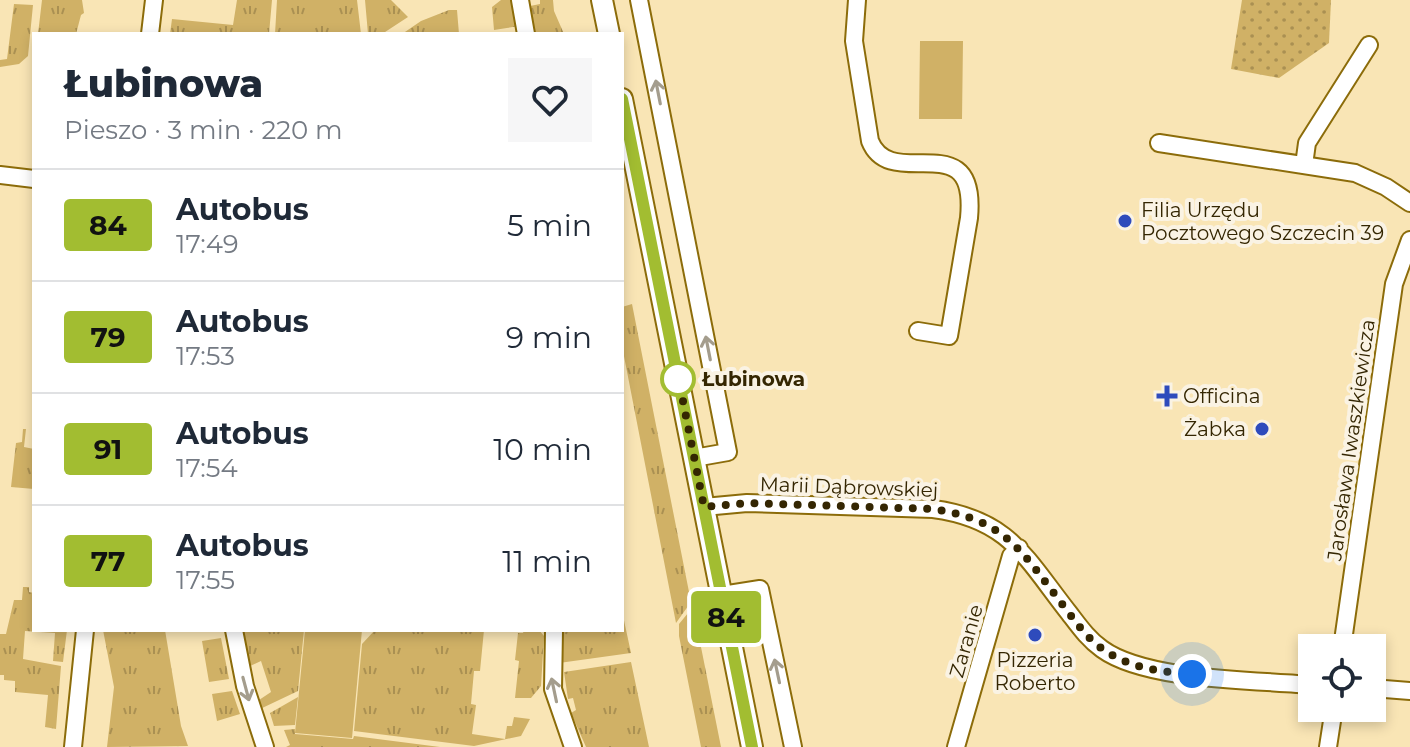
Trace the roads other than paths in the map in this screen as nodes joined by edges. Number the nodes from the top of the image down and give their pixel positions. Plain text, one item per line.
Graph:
1 (154, 0) edge
2 (520, 0) edge
3 (602, 0) edge
4 (639, 0) edge
5 (857, 0) edge
6 (150, 32) edge
7 (526, 32) edge
8 (609, 32) edge
9 (1369, 45) dead end
10 (624, 109) edge
11 (1159, 143) dead end
12 (1304, 165) junction
13 (0, 175) edge
14 (32, 179) edge
15 (1410, 203) edge
16 (1410, 240) edge
17 (918, 331) dead end
18 (694, 458) junction
19 (704, 507) junction
20 (1019, 548) junction
21 (722, 595) junction
22 (85, 632) edge
23 (234, 632) edge
24 (554, 632) edge
25 (1344, 634) edge
26 (1298, 684) edge
27 (1386, 689) edge
28 (1410, 691) edge
29 (1332, 722) edge
30 (73, 747) edge
31 (265, 747) edge
32 (573, 747) edge
33 (752, 747) edge
34 (793, 747) edge
35 (956, 747) edge
36 (1328, 747) edge

1 - 6 street
2 - 7 street
3 - 8 street
18 -> 4 street
5 - 17 street
9 - 12 street
10 - 18 street
11 - 12 street
12 - 15 street
13 - 14 street
16 - 25 street, Jarosława Iwaszkiewicza
18 - 19 street
19 - 20 street, Marii Dąbrowskiej
19 - 21 street
20 - 26 street, Marii Dąbrowskiej
20 - 35 street, Zaranie
21 - 33 street
34 -> 21 street
22 - 30 street
23 -> 31 street
32 -> 24 street
27 - 28 street
29 - 36 street

